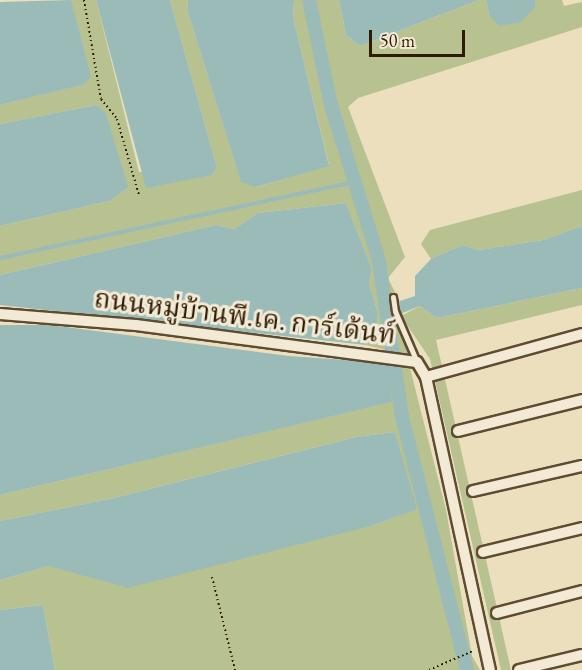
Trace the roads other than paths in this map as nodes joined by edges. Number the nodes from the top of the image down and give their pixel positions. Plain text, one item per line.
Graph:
1 (393, 297) dead end
2 (0, 314) edge
3 (582, 334) edge
4 (413, 360) junction
5 (426, 377) junction
6 (582, 400) edge
7 (458, 431) dead end
8 (582, 466) edge
9 (473, 491) dead end
10 (582, 528) edge
11 (483, 552) dead end
12 (582, 591) edge
13 (497, 613) dead end
14 (582, 655) edge
15 (490, 670) edge
16 (519, 670) edge

1 - 4 lane
2 - 4 street, ถนนหมู่บ้านพี.เค. การ์เด้นท์
3 - 5 street
4 - 5 street, ถนนหมู่บ้านพี.เค. การ์เด้นท์
5 - 15 street, ถนนหมู่บ้านพี.เค. การ์เด้นท์
6 - 7 street
8 - 9 street
10 - 11 street
12 - 13 street
14 - 16 street

